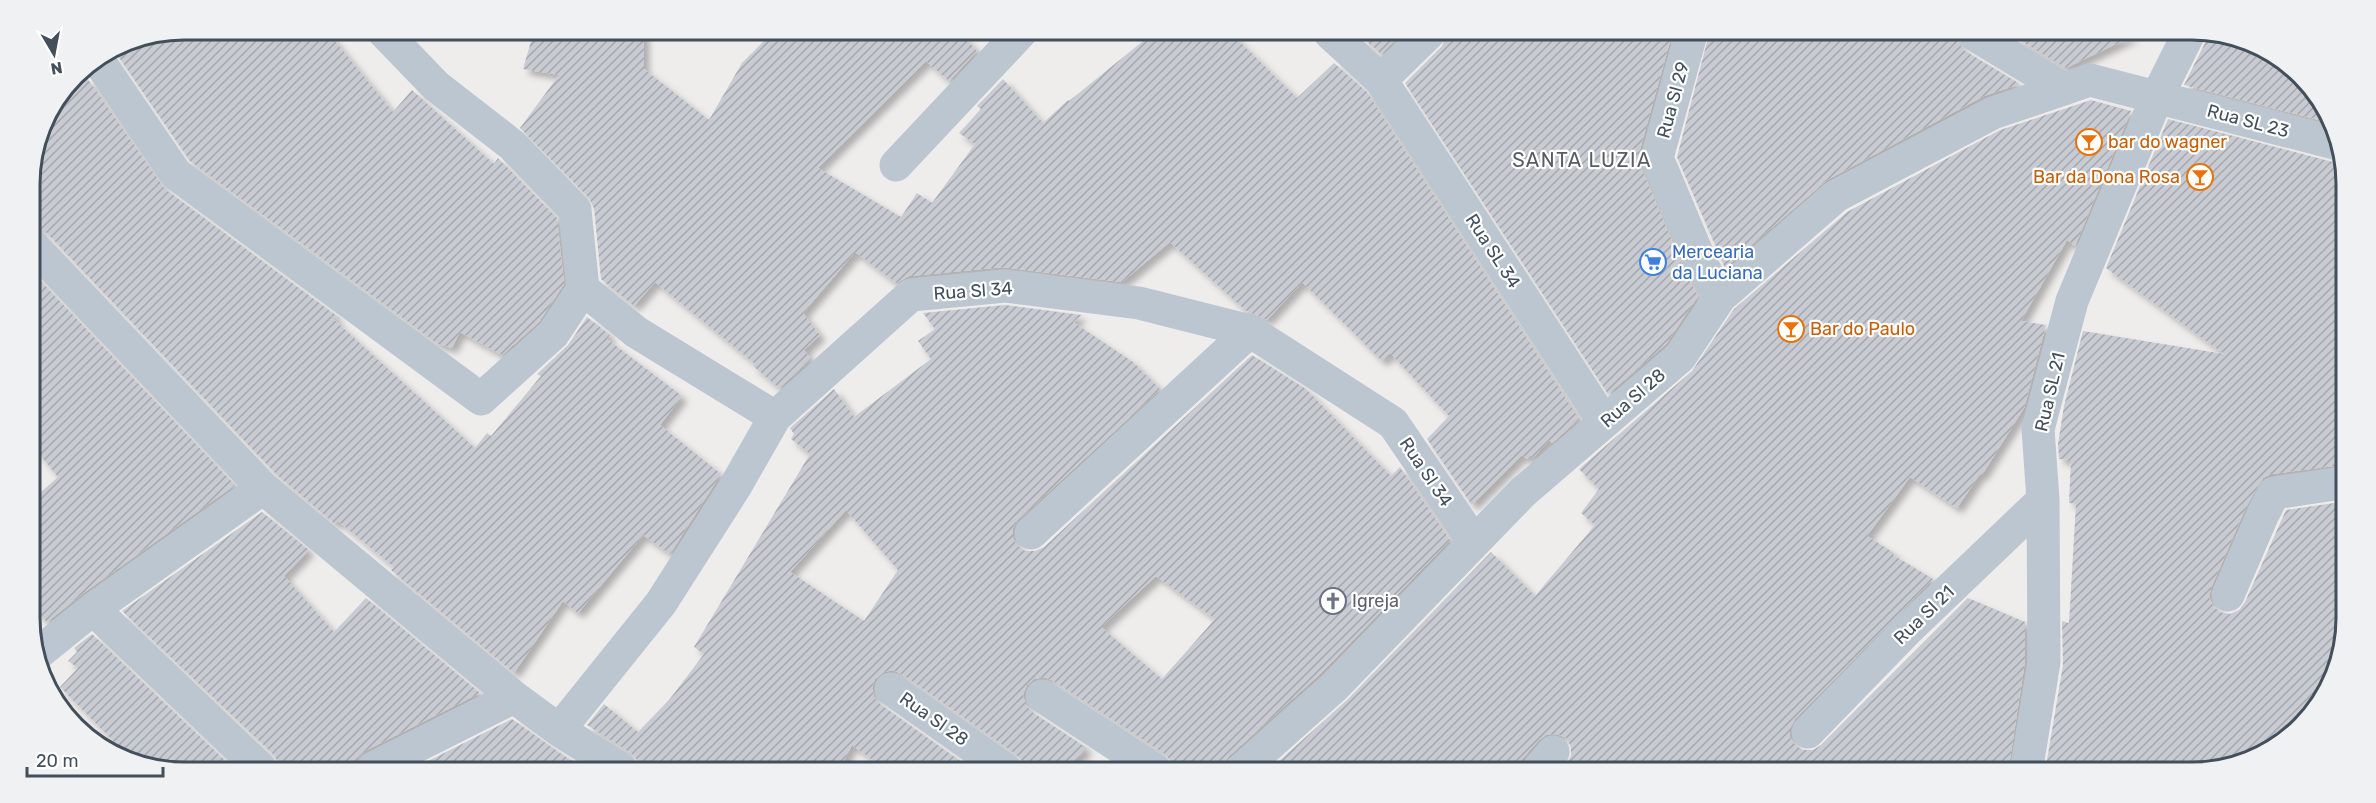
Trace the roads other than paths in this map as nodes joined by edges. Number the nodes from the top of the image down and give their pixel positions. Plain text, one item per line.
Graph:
1 (392, 40) edge
2 (1013, 40) edge
3 (1338, 40) edge
4 (1422, 40) edge
5 (1689, 40) edge
6 (1983, 40) edge
7 (2179, 40) edge
8 (102, 67) edge
9 (1381, 80) junction
10 (2064, 89) junction
11 (2157, 97) junction
12 (2329, 142) edge
13 (896, 165) dead end
14 (41, 254) edge
15 (583, 289) junction
16 (1720, 297) junction
17 (1250, 331) junction
18 (775, 417) junction
19 (1604, 422) junction
20 (2336, 484) edge
21 (263, 488) junction
22 (2043, 500) junction
23 (1031, 533) dead end
24 (1474, 542) junction
25 (2228, 595) dead end
26 (93, 609) junction
27 (44, 649) edge
28 (891, 689) dead end
29 (1042, 696) dead end
30 (514, 697) junction
31 (559, 730) junction
32 (1808, 732) dead end
33 (254, 762) edge
34 (385, 762) edge
35 (610, 762) edge
36 (995, 762) edge
37 (1143, 762) edge
38 (1250, 762) edge
39 (2028, 762) edge

1 - 15 street
2 - 13 street
3 - 9 street, Rua SL 34
4 - 9 street
5 - 16 street, Rua Sl 29
6 - 10 street
7 - 11 street, Rua SL 21
8 - 15 street
9 - 19 street, Rua SL 34
10 - 11 street, Rua Sl 28
10 - 16 street, Rua Sl 28
11 - 12 street, Rua SL 23
11 - 22 street, Rua SL 21
14 - 21 street
15 - 18 street
16 - 19 street, Rua Sl 28
17 - 18 street, Rua Sl 34
17 - 23 street
17 - 24 street, Rua Sl 34
18 - 31 street, Rua Sl 34
19 - 24 street, Rua Sl 28
20 - 25 street
21 - 26 street
21 - 30 street
22 - 32 street, Rua Sl 21
22 - 39 street, Rua SL 21
24 - 38 street, Rua Sl 28
26 - 27 street
26 - 33 street
28 - 36 street, Rua Sl 28
29 - 37 street
30 - 31 street
30 - 34 street
31 - 35 street

